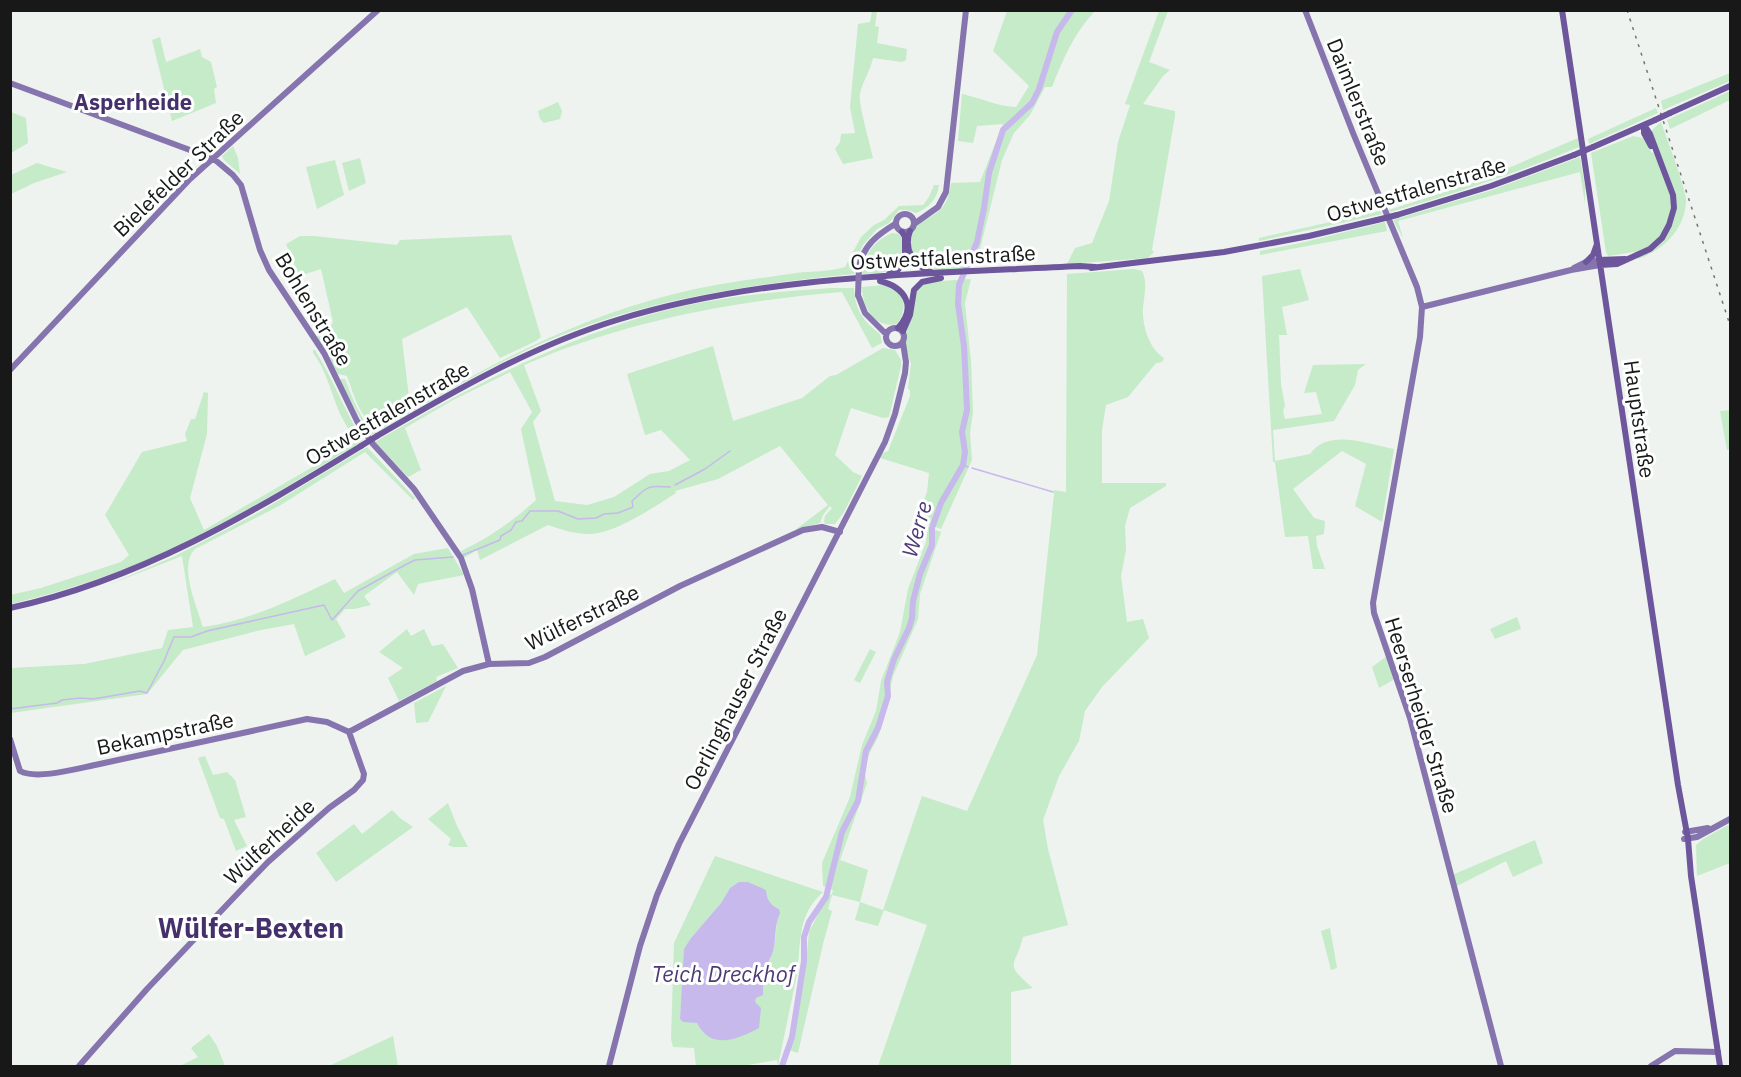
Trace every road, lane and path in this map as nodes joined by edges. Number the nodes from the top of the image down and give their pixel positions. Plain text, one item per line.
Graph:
1 (378, 10) edge
2 (966, 10) edge
3 (1305, 10) edge
4 (1562, 10) edge
5 (10, 83) edge
6 (1731, 86) edge
7 (1655, 120) junction
8 (1644, 125) junction
9 (1629, 132) junction
10 (1647, 135) junction
11 (214, 159) junction
12 (913, 220) junction
13 (898, 229) junction
14 (910, 231) junction
15 (1597, 243) junction
16 (1629, 258) junction
17 (1586, 262) junction
18 (1600, 262) junction
19 (1612, 265) junction
20 (1571, 270) junction
21 (941, 276) junction
22 (880, 279) junction
23 (1605, 296) junction
24 (1422, 307) junction
25 (901, 329) junction
26 (888, 331) junction
27 (899, 344) junction
28 (10, 370) edge
29 (840, 532) junction
30 (10, 608) edge
31 (489, 664) junction
32 (349, 732) junction
33 (10, 739) edge
34 (1731, 819) edge
35 (1712, 828) junction
36 (1685, 831) junction
37 (1686, 839) junction
38 (1718, 1052) junction
39 (79, 1066) edge
40 (609, 1066) edge
41 (1501, 1066) edge
42 (1650, 1066) edge
43 (1720, 1066) edge

1 - 11 street, Bielefelder Straße
2 - 12 street
3 - 24 street, Daimlerstraße
4 - 15 main road, Hauptstraße
5 - 11 street
6 - 7 main road, Ostwestfalenstraße, bridge
7 - 8 main road, Ostwestfalenstraße
7 - 10 main road
8 - 9 main road, Ostwestfalenstraße
8 - 10 main road
9 - 10 main road
9 - 21 main road, Ostwestfalenstraße, bridge
10 - 16 main road
11 - 28 street, Bielefelder Straße
11 - 31 street, Bohlenstraße
12 - 13 street
12 - 14 street
13 - 14 street
13 - 22 main road
13 - 26 street, bridge
14 - 21 main road
15 - 17 main road
15 - 18 main road, Hauptstraße
16 - 18 main road
16 - 19 main road
17 - 18 street
17 - 20 street
18 - 19 main road
18 - 20 street
18 - 23 main road, Hauptstraße
19 - 23 main road
20 - 24 street
21 - 22 main road, Ostwestfalenstraße
21 - 25 main road
22 - 25 main road
22 - 30 main road, Ostwestfalenstraße, bridge
23 - 36 main road, Hauptstraße
24 - 41 street, Heerserheider Straße
25 - 26 street
25 - 27 street, Oerlinghauser Straße
26 - 27 street
27 - 29 street, Oerlinghauser Straße
29 - 31 street, Wülferstraße
29 - 40 street, Oerlinghauser Straße
31 - 32 street, Wülferstraße
32 - 33 street, Bekampstraße
32 - 39 street, Wülferheide
34 - 35 street
35 - 36 street
35 - 37 street
36 - 37 main road, Hauptstraße
37 - 38 main road, Hauptstraße
38 - 42 street
38 - 43 main road, Hauptstraße

